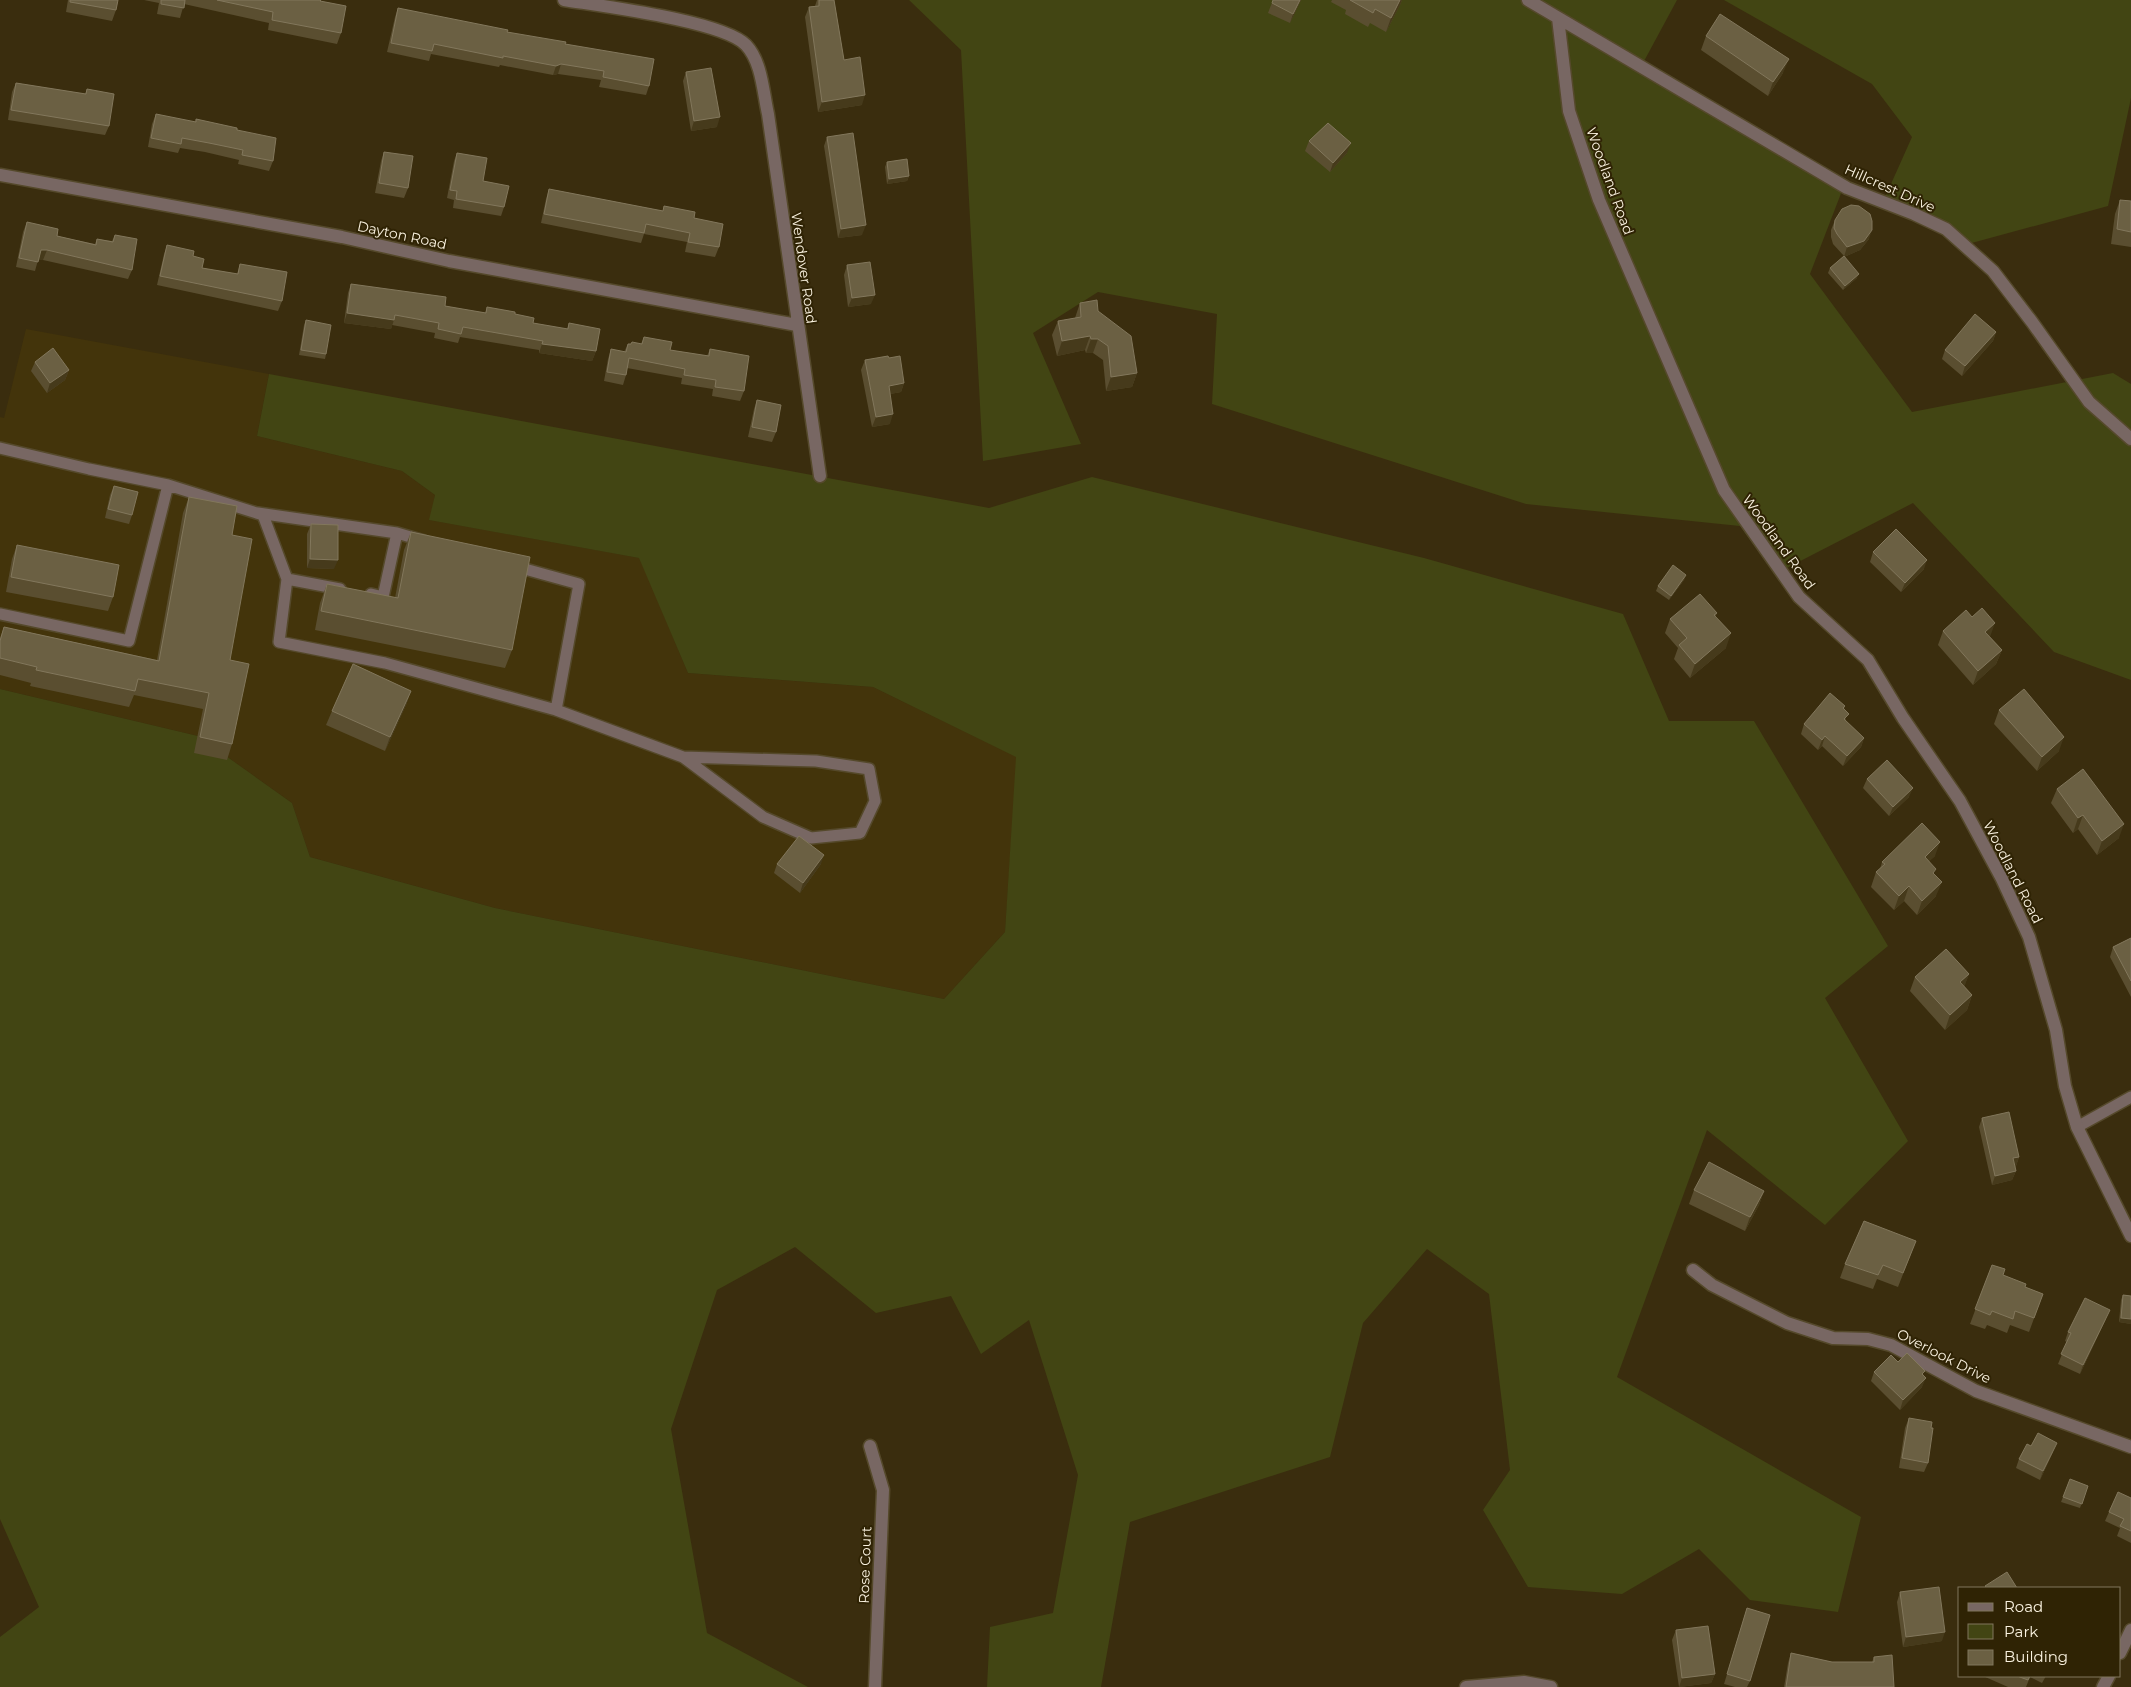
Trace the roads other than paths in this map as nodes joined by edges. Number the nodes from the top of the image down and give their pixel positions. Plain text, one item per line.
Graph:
1 (564, 0) edge
2 (1528, 0) edge
3 (1558, 18) junction
4 (0, 175) edge
5 (797, 325) junction
6 (2131, 439) edge
7 (0, 448) edge
8 (820, 476) dead end
9 (168, 485) junction
10 (258, 513) junction
11 (397, 533) junction
12 (435, 544) edge
13 (502, 563) edge
14 (287, 579) junction
15 (0, 614) edge
16 (556, 710) junction
17 (683, 757) junction
18 (2131, 1097) edge
19 (2077, 1127) junction
20 (2131, 1236) edge
21 (1693, 1270) dead end
22 (870, 1446) dead end
23 (2131, 1447) edge
24 (2131, 1630) edge
25 (2121, 1651) edge
26 (1524, 1684) edge
27 (875, 1687) edge
28 (1466, 1687) edge
29 (1552, 1687) edge

1 - 5 street, Wendover Road
2 - 3 street, Hillcrest Drive
3 - 6 street, Hillcrest Drive
3 - 19 street, Woodland Road
4 - 5 street, Dayton Road
5 - 8 street, Wendover Road
7 - 9 lane
9 - 10 lane
9 - 15 lane
10 - 11 lane
10 - 14 lane
11 - 12 lane
11 - 14 lane
13 - 16 lane
14 - 16 lane
16 - 17 lane
17 - 17 lane
18 - 19 lane
19 - 20 street, Woodland Road
21 - 23 street, Overlook Drive
22 - 27 street, Rose Court
24 - 25 street
26 - 28 street
26 - 29 street

